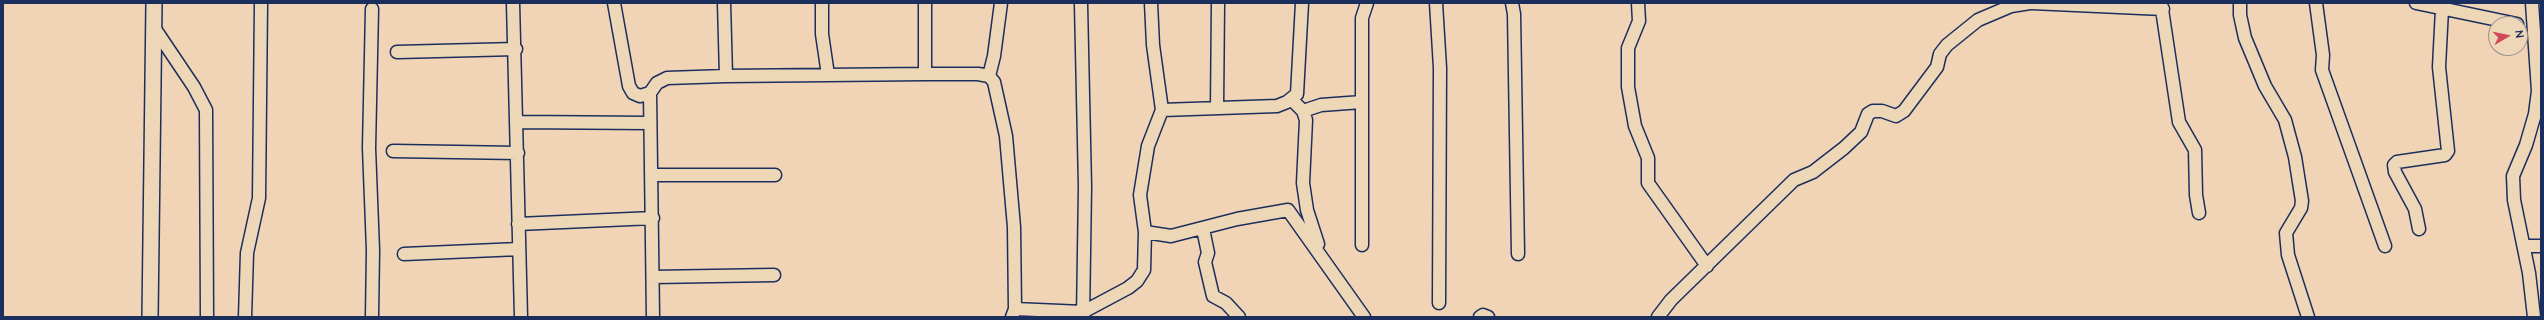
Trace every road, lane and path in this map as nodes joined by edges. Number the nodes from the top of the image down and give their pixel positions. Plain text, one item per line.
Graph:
1 (154, 3) edge
2 (261, 3) edge
3 (513, 3) edge
4 (614, 3) edge
5 (724, 3) edge
6 (822, 3) edge
7 (925, 3) edge
8 (1001, 3) edge
9 (1151, 3) edge
10 (1218, 3) edge
11 (1302, 3) edge
12 (1367, 3) edge
13 (1436, 3) edge
14 (1512, 3) edge
15 (1638, 3) edge
16 (2031, 3) edge
17 (2240, 3) edge
18 (2316, 3) edge
19 (2416, 3) edge
20 (2532, 3) edge
21 (1081, 4) edge
22 (2162, 6) edge
23 (2469, 8) edge
24 (372, 9) dead end
25 (2442, 9) junction
26 (2494, 16) edge
27 (2537, 28) edge
28 (155, 29) junction
29 (516, 49) junction
30 (397, 52) dead end
31 (925, 74) junction
32 (828, 75) junction
33 (726, 76) junction
34 (989, 76) junction
35 (650, 93) junction
36 (1291, 99) junction
37 (1362, 102) junction
38 (1217, 108) junction
39 (1162, 110) junction
40 (1303, 111) junction
41 (518, 122) junction
42 (650, 123) junction
43 (394, 151) dead end
44 (518, 153) junction
45 (652, 175) junction
46 (775, 175) dead end
47 (2199, 213) dead end
48 (653, 218) junction
49 (518, 224) junction
50 (1203, 229) junction
51 (2419, 229) dead end
52 (1145, 232) junction
53 (1362, 245) dead end
54 (2385, 246) dead end
55 (2524, 246) junction
56 (2541, 246) edge
57 (519, 249) junction
58 (404, 254) dead end
59 (1518, 254) dead end
60 (1327, 266) junction
61 (1707, 266) junction
62 (774, 275) dead end
63 (653, 277) junction
64 (1439, 303) dead end
65 (1013, 313) edge
66 (1083, 314) edge
67 (150, 317) edge
68 (207, 317) edge
69 (245, 317) edge
70 (372, 317) edge
71 (521, 317) edge
72 (653, 317) edge
73 (1239, 317) edge
74 (1364, 317) edge
75 (1480, 317) edge
76 (1488, 317) edge
77 (1658, 317) edge
78 (2308, 317) edge
79 (2534, 317) edge

1 - 28 main road
2 - 69 street
3 - 29 street
4 - 35 street
5 - 33 street
6 - 32 street
7 - 31 street
8 - 34 street
9 - 39 street
10 - 38 street
11 - 36 street
12 - 37 street
13 - 64 street
14 - 59 street
15 - 61 street
16 - 22 street
16 - 61 street
17 - 78 street
18 - 54 street
19 - 25 street
20 - 27 street
21 - 66 street
22 - 47 street
23 - 25 street
23 - 26 street
24 - 70 street
25 - 51 street
27 - 55 street
28 - 67 main road
28 - 68 street
29 - 30 street
29 - 41 street
31 - 32 street
31 - 34 street
32 - 33 street
33 - 35 street
34 - 65 street
35 - 42 street
36 - 38 street
36 - 40 street
37 - 40 street
37 - 53 street
38 - 39 street
39 - 52 street
40 - 60 street
41 - 42 street
41 - 44 street
42 - 45 street
43 - 44 street
44 - 49 street
45 - 46 street
45 - 48 street
48 - 49 street
48 - 63 street
49 - 57 street
50 - 52 street
50 - 60 street
50 - 73 street
52 - 66 street
55 - 56 street
55 - 79 street
57 - 58 street
57 - 71 street
60 - 74 street
61 - 77 street
62 - 63 street
63 - 72 street
65 - 66 street
75 - 76 street

